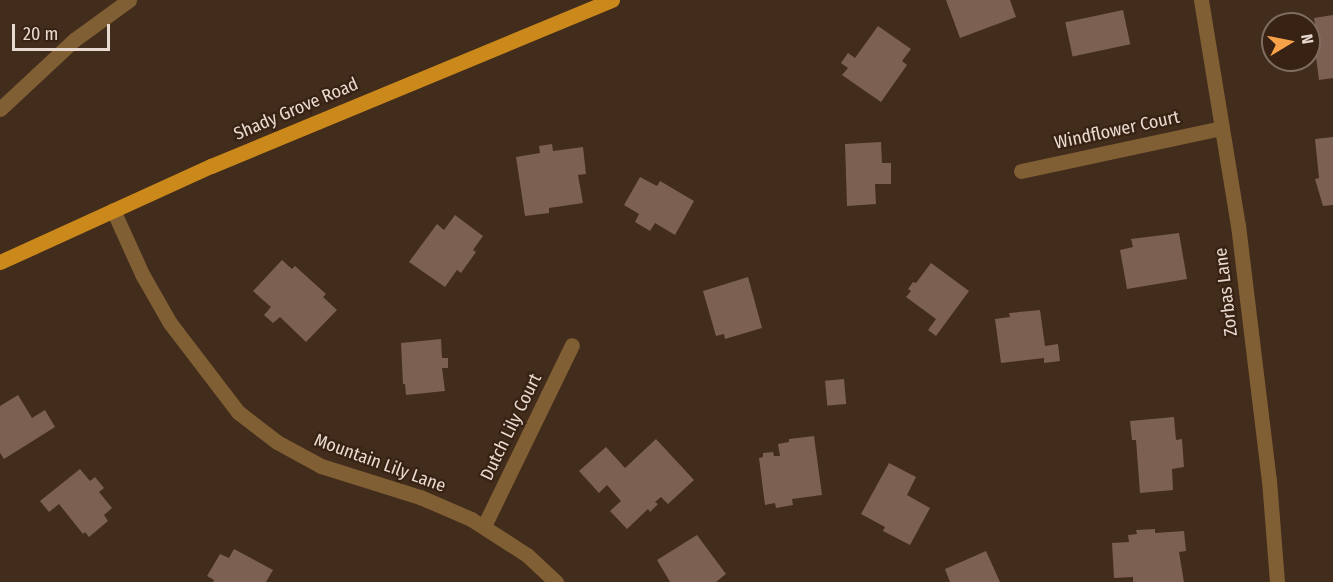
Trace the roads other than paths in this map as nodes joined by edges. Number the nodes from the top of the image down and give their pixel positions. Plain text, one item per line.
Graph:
1 (129, 0) edge
2 (612, 0) edge
3 (1201, 0) edge
4 (0, 109) edge
5 (1221, 128) junction
6 (1021, 171) dead end
7 (113, 210) junction
8 (0, 262) edge
9 (572, 345) dead end
10 (484, 526) junction
11 (556, 582) edge
12 (1277, 582) edge

1 - 4 street
2 - 7 main road, Shady Grove Road
3 - 5 street, Zorbas Lane
5 - 6 street, Windflower Court
5 - 12 street, Zorbas Lane
7 - 8 main road, Shady Grove Road
7 - 10 street, Mountain Lily Lane
9 - 10 street, Dutch Lily Court
10 - 11 street, Mountain Lily Lane

